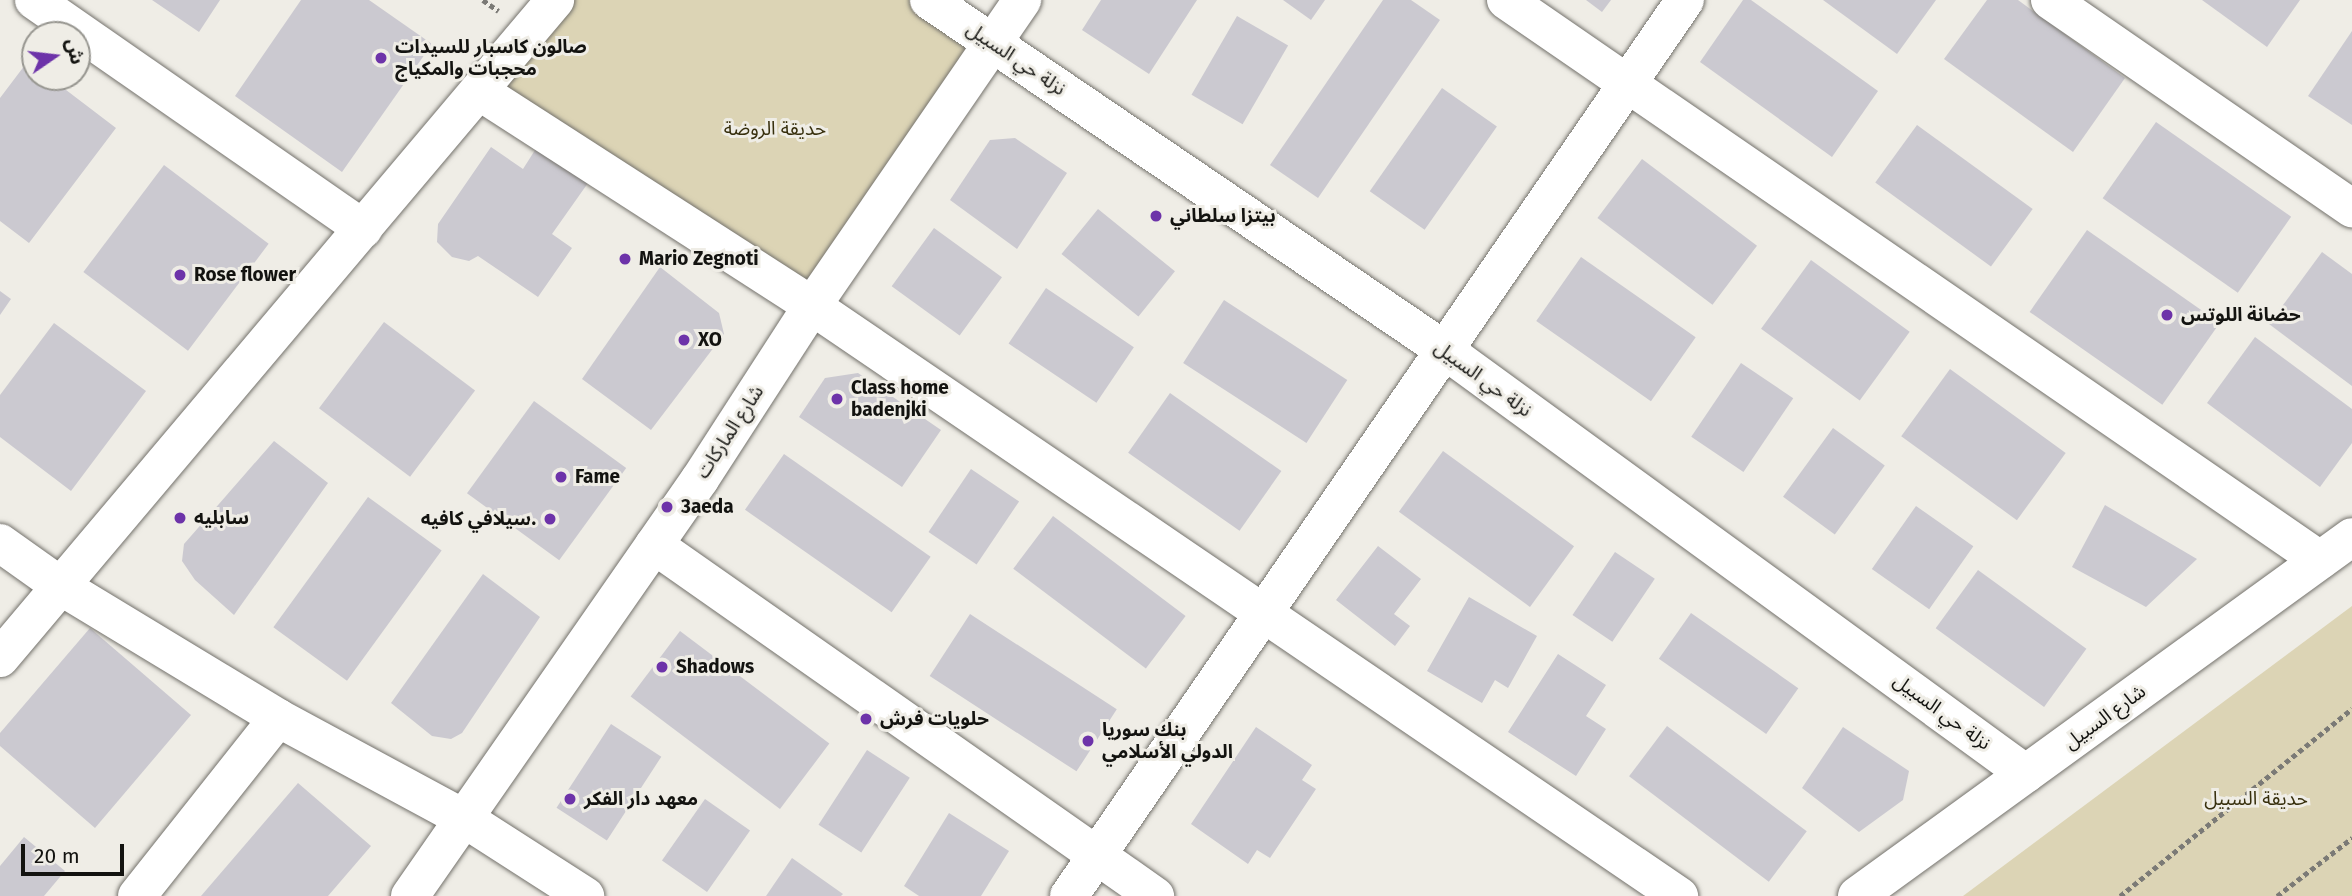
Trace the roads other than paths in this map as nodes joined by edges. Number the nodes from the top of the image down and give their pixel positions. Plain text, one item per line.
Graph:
1 (34, 0) edge
2 (555, 0) edge
3 (929, 0) edge
4 (1023, 0) edge
5 (1506, 0) edge
6 (1685, 0) edge
7 (2050, 0) edge
8 (991, 42) junction
9 (1629, 81) junction
10 (479, 91) junction
11 (2352, 208) edge
12 (363, 229) junction
13 (812, 306) junction
14 (1443, 349) junction
15 (2352, 537) edge
16 (0, 544) edge
17 (654, 545) junction
18 (2320, 560) junction
19 (62, 587) junction
20 (1264, 611) junction
21 (0, 658) edge
22 (278, 718) junction
23 (2026, 774) junction
24 (465, 819) junction
25 (1097, 857) junction
26 (136, 896) edge
27 (410, 896) edge
28 (585, 896) edge
29 (1069, 896) edge
30 (1155, 896) edge
31 (1679, 896) edge
32 (1857, 896) edge

1 - 12 street
2 - 10 street
3 - 8 street, نزلة حي السبيل
4 - 8 street, شارع الماركات
5 - 9 street
6 - 9 street
7 - 11 street
8 - 13 street, شارع الماركات
8 - 14 street, نزلة حي السبيل
9 - 14 street
9 - 18 street
10 - 12 street
10 - 13 street
12 - 19 street
13 - 17 street, شارع الماركات
13 - 20 street
14 - 20 street
14 - 23 street, نزلة حي السبيل
15 - 18 street, شارع السبيل
16 - 19 street
17 - 24 street, شارع الماركات
17 - 25 street
18 - 23 street, شارع السبيل
19 - 21 street
19 - 22 street
20 - 25 street
20 - 31 street
22 - 24 street
22 - 26 street
23 - 32 street, شارع السبيل
24 - 27 street, شارع الماركات
24 - 28 street
25 - 29 street
25 - 30 street

